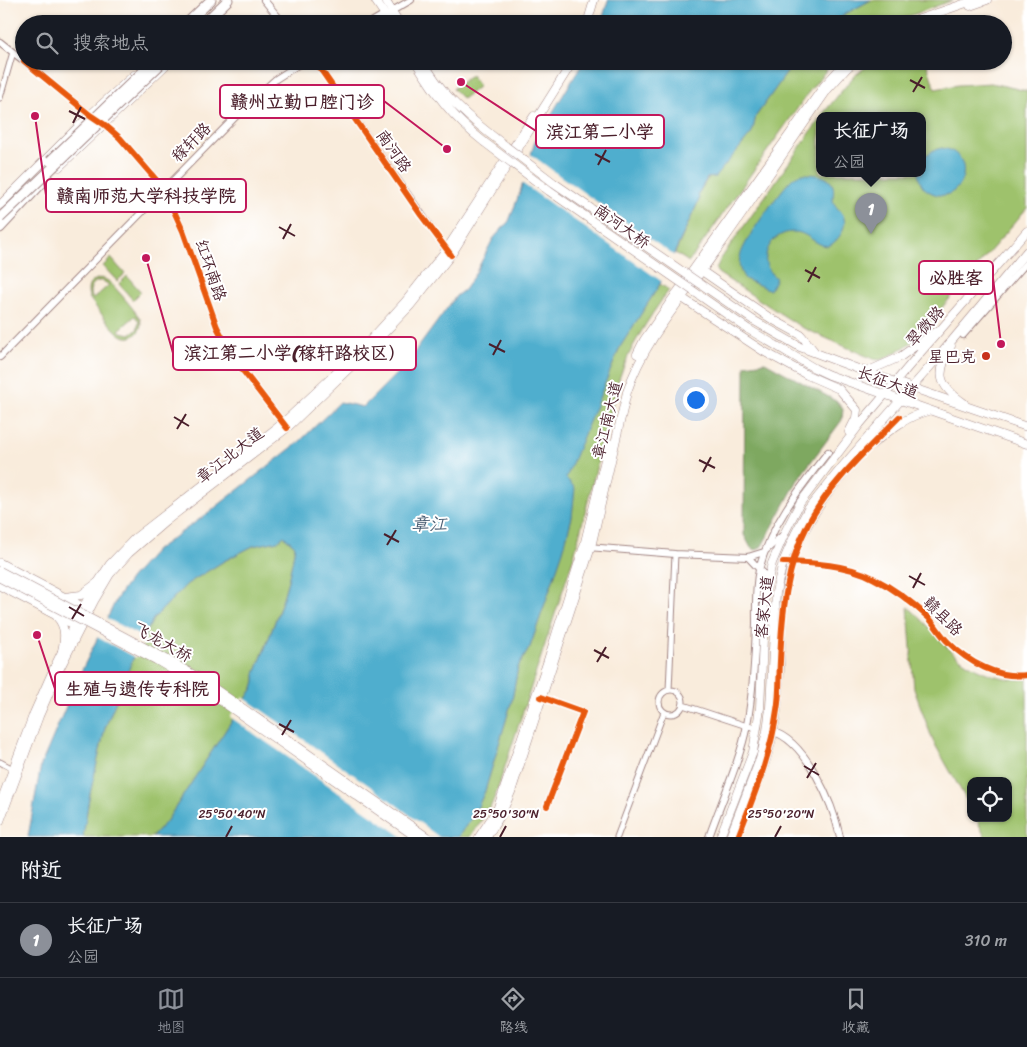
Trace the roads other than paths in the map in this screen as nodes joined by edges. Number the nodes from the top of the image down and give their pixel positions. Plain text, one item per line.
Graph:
1 (211, 0) edge
2 (219, 0) edge
3 (228, 0) edge
4 (234, 0) edge
5 (264, 0) edge
6 (375, 0) edge
7 (385, 0) edge
8 (410, 0) edge
9 (594, 0) edge
10 (598, 0) edge
11 (975, 0) edge
12 (987, 0) edge
13 (388, 13) junction
14 (195, 15) edge
15 (203, 15) edge
16 (212, 15) edge
17 (218, 15) edge
18 (276, 15) edge
19 (384, 15) edge
20 (590, 15) edge
21 (594, 15) edge
22 (932, 15) edge
23 (944, 15) edge
24 (0, 42) edge
25 (13, 52) joint
26 (34, 70) edge
27 (138, 70) edge
28 (144, 70) edge
29 (155, 70) edge
30 (161, 70) edge
31 (290, 70) edge
32 (321, 70) edge
33 (420, 70) edge
34 (428, 70) edge
35 (563, 70) edge
36 (568, 70) edge
37 (839, 70) edge
38 (845, 70) edge
39 (0, 98) edge
40 (90, 118) junction
41 (105, 124) junction
42 (42, 183) junction
43 (164, 189) junction
44 (0, 204) edge
45 (0, 210) edge
46 (0, 218) edge
47 (0, 224) edge
48 (0, 228) edge
49 (1027, 232) edge
50 (449, 252) junction
51 (1027, 252) edge
52 (1027, 262) edge
53 (696, 267) junction
54 (679, 296) junction
55 (753, 320) joint
56 (945, 325) junction
57 (748, 329) joint
58 (961, 334) junction
59 (816, 352) junction
60 (789, 353) junction
61 (0, 358) edge
62 (803, 372) junction
63 (866, 372) junction
64 (839, 379) junction
65 (821, 381) junction
66 (895, 382) junction
67 (911, 388) junction
68 (884, 395) junction
69 (900, 401) junction
70 (972, 408) junction
71 (929, 411) junction
72 (899, 417) dead end
73 (285, 426) junction
74 (1027, 427) edge
75 (1027, 444) edge
76 (868, 449) junction
77 (831, 455) junction
78 (842, 467) junction
79 (785, 533) junction
80 (588, 547) junction
81 (766, 550) junction
82 (675, 554) junction
83 (748, 557) junction
84 (783, 562) junction
85 (793, 562) junction
86 (0, 563) edge
87 (760, 569) junction
88 (0, 571) edge
89 (0, 578) edge
90 (97, 583) junction
91 (767, 584) junction
92 (0, 586) edge
93 (64, 596) junction
94 (87, 608) junction
95 (56, 616) junction
96 (77, 627) junction
97 (62, 651) junction
98 (1027, 675) edge
99 (669, 690) junction
100 (541, 697) junction
101 (683, 704) junction
102 (664, 712) junction
103 (747, 726) junction
104 (758, 728) junction
105 (771, 731) junction
106 (0, 762) edge
107 (13, 769) junction
108 (0, 804) edge
109 (547, 806) dead end
110 (0, 821) edge
111 (416, 837) edge
112 (427, 837) edge
113 (479, 837) edge
114 (487, 837) edge
115 (618, 837) edge
116 (709, 837) edge
117 (720, 837) edge
118 (730, 837) edge
119 (738, 837) edge
120 (840, 837) edge

1 - 14 highway
2 - 15 highway
3 - 16 highway
4 - 17 main road
5 - 18 street
6 - 13 main road
7 - 13 main road
8 - 13 street
9 - 20 main road
10 - 21 main road
11 - 22 main road
12 - 23 main road
13 - 19 street
24 - 25 street, 红环南路
25 - 39 street
26 - 40 street, 红环南路
27 - 40 highway, bridge
28 - 40 highway, bridge
29 - 46 highway, bridge
30 - 41 main road
31 - 43 street, 稼轩路
32 - 50 street, 南河路
33 - 57 main road, 南河大桥, bridge
34 - 55 main road, 南河大桥, bridge
35 - 50 main road, 章江北大道
36 - 50 main road, 章江北大道
37 - 53 main road, 章江南大道
38 - 54 main road, 章江南大道
40 - 41 street, 红环南路
40 - 44 main road
40 - 45 highway, bridge
41 - 42 main road
41 - 43 street, 红环南路
42 - 47 main road
42 - 48 highway
43 - 61 street, 稼轩路
43 - 73 street, 红环南路
49 - 56 main road, 翠微路
50 - 73 main road, 章江北大道
51 - 58 main road, 翠微路
52 - 58 street
53 - 54 main road, 章江南大道
53 - 59 main road
54 - 62 main road
54 - 80 main road, 章江南大道
55 - 59 main road, 长征大道
56 - 63 main road
56 - 66 main road, 翠微路
57 - 60 main road, 长征大道
58 - 67 main road, 翠微路
58 - 70 main road
59 - 63 main road, 长征大道
60 - 62 main road
60 - 64 main road, 长征大道
62 - 65 main road
63 - 66 main road, 长征大道
64 - 65 main road
64 - 68 main road, 长征大道
65 - 77 main road
66 - 67 main road, 长征大道
66 - 68 main road, 翠微路
67 - 69 main road, 客家大道
67 - 70 main road, 长征大道
68 - 69 main road, 长征大道
68 - 77 main road, 客家大道
69 - 71 main road, 长征大道
69 - 78 main road, 客家大道
70 - 74 main road, 长征大道
71 - 75 main road, 长征大道
71 - 76 main road
72 - 76 street
73 - 90 main road, 章江北大道
73 - 94 main road, 章江北大道
76 - 78 main road
76 - 85 street
77 - 79 main road, 客家大道
77 - 81 street
78 - 84 main road, 客家大道
79 - 81 street
79 - 91 main road, 客家大道
80 - 82 street
80 - 100 main road, 章江南大道
80 - 113 main road, 章江南大道
81 - 83 street
81 - 87 street
82 - 83 street
82 - 99 street
83 - 87 street
84 - 85 street, 赣县路
84 - 105 main road, 客家大道
85 - 98 street, 赣县路
85 - 105 street
86 - 93 main road
87 - 91 street
87 - 103 street
88 - 112 main road, 飞龙大桥, bridge
89 - 111 main road, 飞龙大桥, bridge
90 - 93 main road
90 - 94 main road, 章江北大道
91 - 104 main road, 客家大道
92 - 95 main road
93 - 94 main road
94 - 96 main road, 章江北大道
95 - 96 main road
95 - 97 main road
96 - 97 main road, 章江北大道
96 - 110 main road, 章江北大道
97 - 107 main road, 章江北大道
99 - 101 street
99 - 102 street
100 - 109 street
100 - 114 main road, 章江南大道
101 - 102 street
101 - 103 street
102 - 115 street
103 - 104 street
103 - 116 street
104 - 117 main road, 客家大道
105 - 118 main road, 客家大道
105 - 119 street
105 - 120 street
106 - 107 street
107 - 108 main road, 章江北大道

